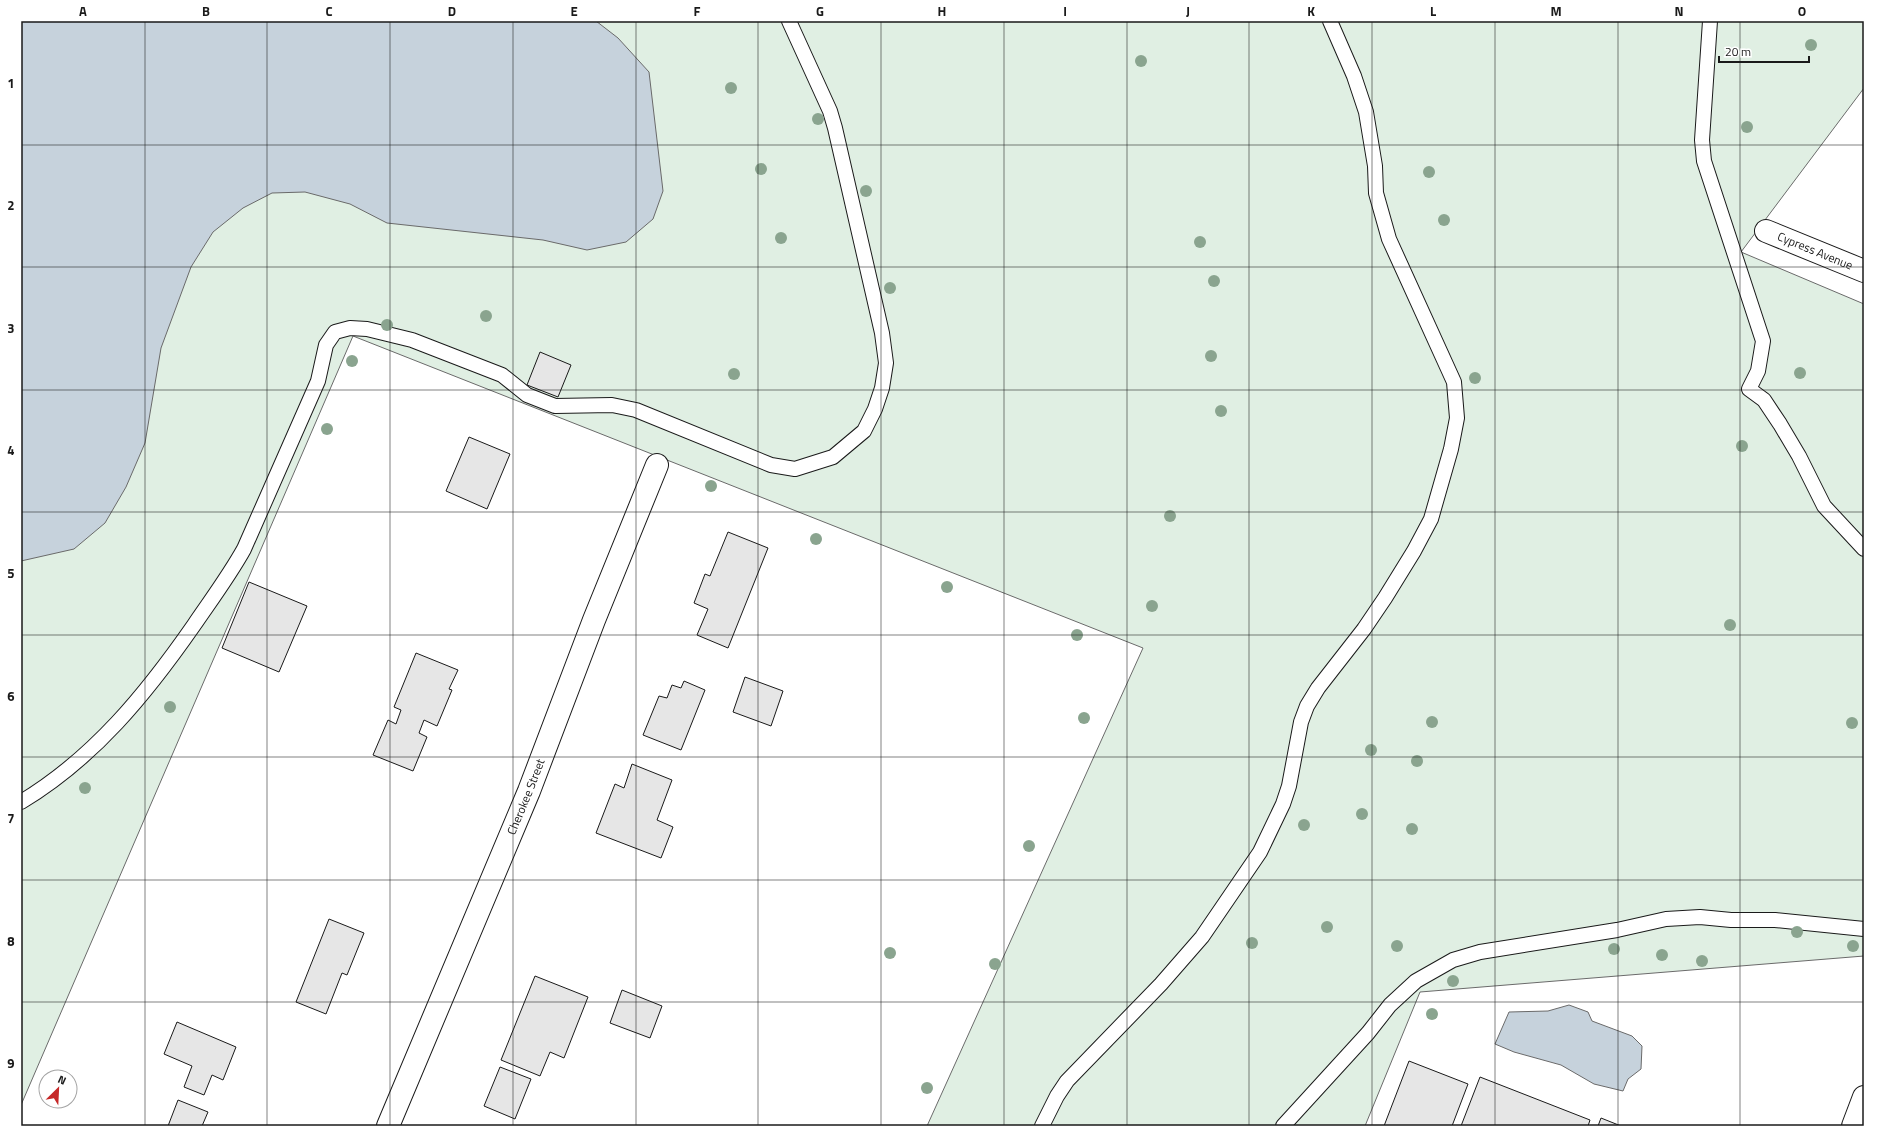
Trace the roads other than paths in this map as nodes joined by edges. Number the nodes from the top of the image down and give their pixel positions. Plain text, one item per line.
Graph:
1 (788, 21) edge
2 (1330, 21) edge
3 (1710, 21) edge
4 (1766, 231) dead end
5 (1864, 271) edge
6 (657, 465) dead end
7 (1864, 549) edge
8 (21, 802) edge
9 (1864, 929) edge
10 (1864, 1097) edge
11 (388, 1126) edge
12 (1042, 1126) edge
13 (1283, 1126) edge
14 (1853, 1126) edge

1 - 8 lane
2 - 12 lane
3 - 7 lane
4 - 5 street, Cypress Avenue
6 - 11 street, Cherokee Street
9 - 13 lane
10 - 14 street

